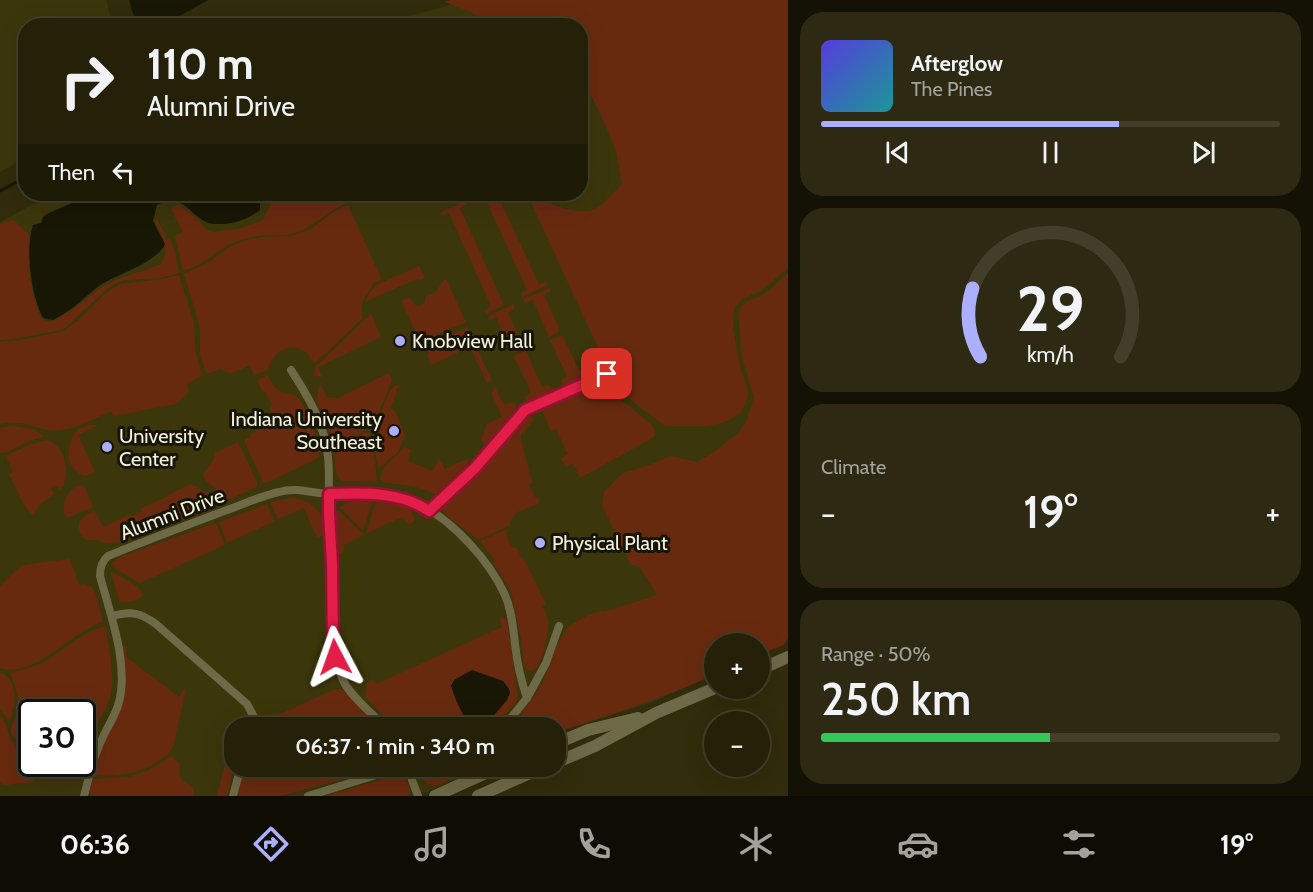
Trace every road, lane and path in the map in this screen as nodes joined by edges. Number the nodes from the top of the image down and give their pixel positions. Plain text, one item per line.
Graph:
1 (291, 370) dead end
2 (607, 374) dead end
3 (329, 494) junction
4 (429, 511) junction
5 (111, 616) junction
6 (558, 626) dead end
7 (788, 657) edge
8 (770, 665) edge
9 (704, 693) edge
10 (527, 698) junction
11 (657, 713) junction
12 (254, 717) edge
13 (375, 717) edge
14 (512, 717) edge
15 (566, 739) edge
16 (566, 758) edge
17 (237, 777) edge
18 (371, 777) edge
19 (411, 777) edge
20 (477, 777) edge
21 (521, 777) edge
22 (84, 796) edge
23 (233, 796) edge
24 (308, 796) edge
25 (418, 796) edge
26 (435, 796) edge
27 (478, 796) edge

1 - 3 street
2 - 4 street
3 - 4 street, Alumni Drive
3 - 5 street, Alumni Drive
3 - 13 street
4 - 10 street, Alumni Drive
5 - 12 street
5 - 22 street, Alumni Drive
6 - 10 street
7 - 8 main road
9 - 11 main road
10 - 14 street
11 - 15 main road
11 - 16 main road
17 - 23 street
18 - 24 street
19 - 25 street
20 - 26 main road
21 - 27 main road

